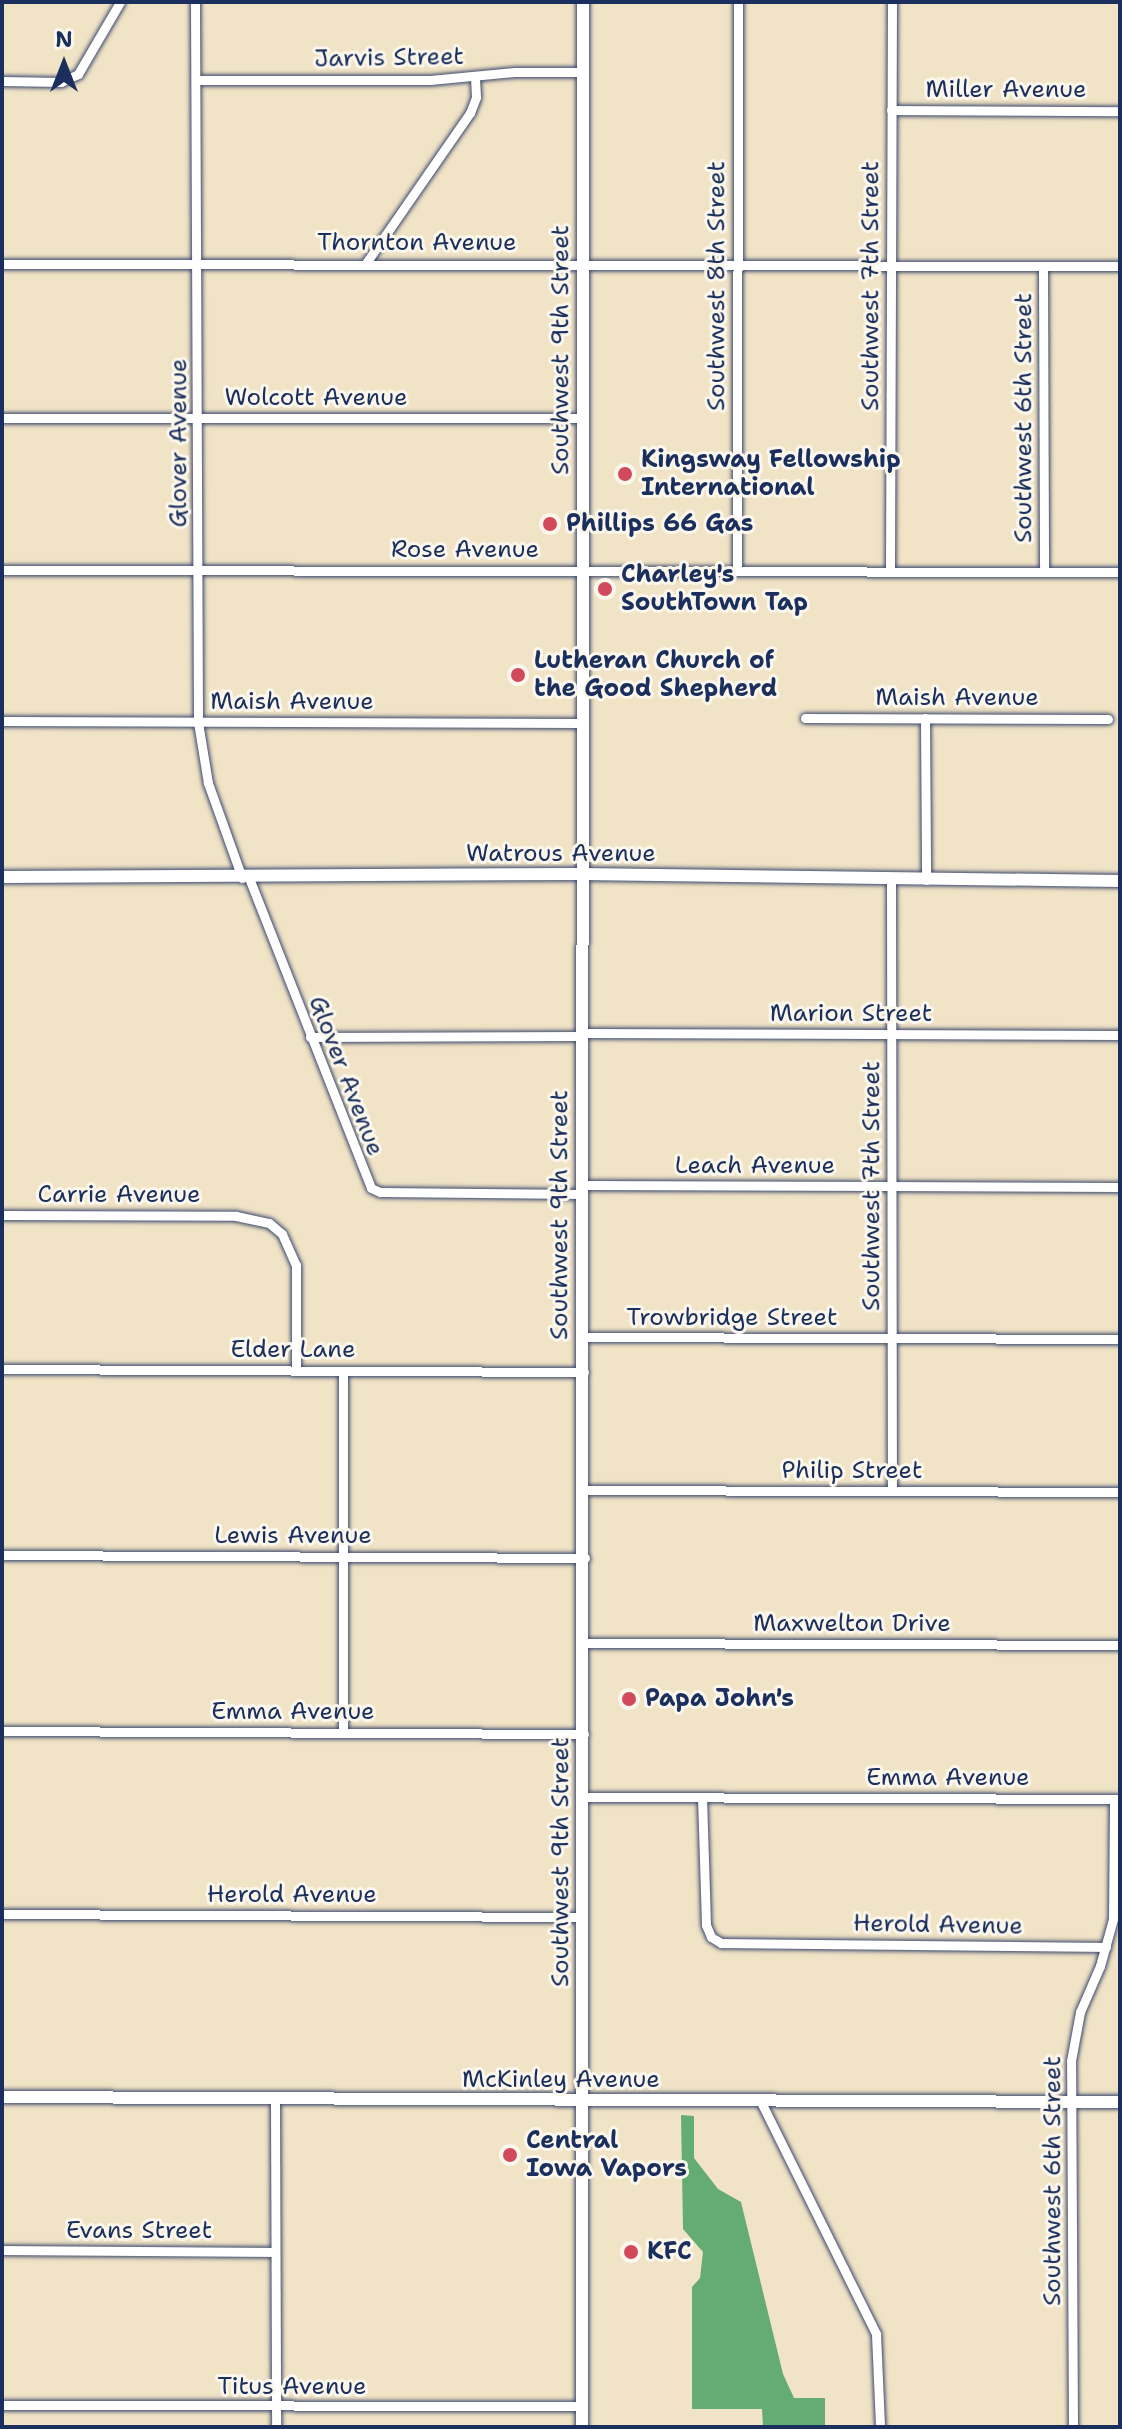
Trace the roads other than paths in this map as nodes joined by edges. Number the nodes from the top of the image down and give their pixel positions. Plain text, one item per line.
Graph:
1 (120, 2) edge
2 (195, 2) edge
3 (583, 2) edge
4 (738, 2) edge
5 (892, 2) edge
6 (583, 72) junction
7 (475, 76) junction
8 (197, 80) junction
9 (2, 81) edge
10 (891, 110) junction
11 (1120, 111) edge
12 (366, 263) junction
13 (583, 263) junction
14 (2, 264) edge
15 (737, 264) junction
16 (198, 265) junction
17 (890, 265) junction
18 (1043, 266) junction
19 (1120, 266) edge
20 (2, 418) edge
21 (199, 418) junction
22 (583, 418) junction
23 (582, 569) junction
24 (2, 570) edge
25 (199, 570) junction
26 (737, 570) junction
27 (890, 571) junction
28 (1044, 571) junction
29 (1120, 572) edge
30 (805, 718) dead end
31 (925, 718) junction
32 (1108, 719) dead end
33 (2, 721) edge
34 (198, 722) junction
35 (582, 723) junction
36 (581, 874) junction
37 (2, 877) edge
38 (245, 878) junction
39 (891, 880) junction
40 (926, 880) junction
41 (1120, 881) edge
42 (581, 1034) junction
43 (891, 1034) junction
44 (1120, 1035) edge
45 (310, 1037) junction
46 (892, 1186) junction
47 (1120, 1187) edge
48 (582, 1189) junction
49 (380, 1192) joint
50 (2, 1215) edge
51 (583, 1337) junction
52 (892, 1338) junction
53 (1120, 1339) edge
54 (2, 1369) edge
55 (296, 1370) junction
56 (343, 1371) junction
57 (584, 1372) junction
58 (585, 1490) junction
59 (892, 1491) junction
60 (1120, 1492) edge
61 (2, 1555) edge
62 (343, 1557) junction
63 (585, 1558) junction
64 (584, 1643) junction
65 (1120, 1645) edge
66 (2, 1731) edge
67 (343, 1732) junction
68 (584, 1734) junction
69 (583, 1797) junction
70 (702, 1797) junction
71 (1117, 1799) edge
72 (2, 1914) edge
73 (583, 1917) junction
74 (1106, 1947) junction
75 (2, 2097) edge
76 (275, 2100) junction
77 (582, 2101) junction
78 (761, 2102) junction
79 (1071, 2102) junction
80 (1120, 2102) edge
81 (2, 2250) edge
82 (275, 2252) junction
83 (2, 2405) edge
84 (582, 2406) junction
85 (276, 2407) junction
86 (276, 2427) edge
87 (582, 2427) edge
88 (880, 2427) edge
89 (1073, 2427) edge

1 - 9 street
2 - 8 street, Glover Avenue
3 - 6 main road, Southwest 9th Street
4 - 15 street, Southwest 8th Street
5 - 10 street, Southwest 7th Street
6 - 7 street, Jarvis Street
6 - 13 main road, Southwest 9th Street
7 - 8 street, Jarvis Street
7 - 12 street
8 - 16 street, Glover Avenue
10 - 11 street, Miller Avenue
10 - 17 street, Southwest 7th Street
12 - 13 street, Thornton Avenue
12 - 16 street, Thornton Avenue
13 - 15 street, Thornton Avenue
13 - 22 main road, Southwest 9th Street
14 - 16 street, Thornton Avenue
15 - 17 street, Thornton Avenue
15 - 26 street, Southwest 8th Street
16 - 21 street, Glover Avenue
17 - 18 street, Thornton Avenue
17 - 27 street, Southwest 7th Street
18 - 19 street, Thornton Avenue
18 - 28 street, Southwest 6th Street
20 - 21 street, Wolcott Avenue
21 - 22 street, Wolcott Avenue
21 - 25 street, Glover Avenue
22 - 23 main road, Southwest 9th Street
23 - 25 street, Rose Avenue
23 - 26 street, Rose Avenue
23 - 35 main road, Southwest 9th Street
24 - 25 street, Rose Avenue
25 - 34 street, Glover Avenue
26 - 27 street, Rose Avenue
27 - 28 street, Rose Avenue
28 - 29 street, Rose Avenue
30 - 31 street, Maish Avenue
31 - 32 street, Maish Avenue
31 - 40 street
33 - 34 street, Maish Avenue
34 - 35 street, Maish Avenue
34 - 38 street, Glover Avenue
35 - 36 main road, Southwest 9th Street
36 - 38 main road, Watrous Avenue
36 - 39 main road, Watrous Avenue
36 - 42 main road, Southwest 9th Street
37 - 38 main road, Watrous Avenue
38 - 45 street, Glover Avenue
39 - 40 main road, Watrous Avenue
39 - 43 street, Southwest 7th Street
40 - 41 main road, Watrous Avenue
42 - 43 street, Marion Street
42 - 45 street, Marion Street
42 - 48 main road, Southwest 9th Street
43 - 44 street, Marion Street
43 - 46 street, Southwest 7th Street
45 - 49 street, Glover Avenue
46 - 47 street, Leach Avenue
46 - 48 street, Leach Avenue
46 - 52 street, Southwest 7th Street
48 - 49 street, Leach Avenue
48 - 51 main road, Southwest 9th Street
50 - 55 street, Carrie Avenue
51 - 52 street, Trowbridge Street
51 - 57 main road, Southwest 9th Street
52 - 53 street, Trowbridge Street
52 - 59 street, Southwest 7th Street
54 - 55 street, Elder Lane
55 - 56 street, Elder Lane
56 - 57 street, Elder Lane
56 - 62 street
57 - 58 main road, Southwest 9th Street
58 - 59 street, Philip Street
58 - 63 main road, Southwest 9th Street
59 - 60 street, Philip Street
61 - 62 street, Lewis Avenue
62 - 63 street, Lewis Avenue
62 - 67 street
63 - 64 main road, Southwest 9th Street
64 - 65 street, Maxwelton Drive
64 - 68 main road, Southwest 9th Street
66 - 67 street, Emma Avenue
67 - 68 street, Emma Avenue
68 - 69 main road, Southwest 9th Street
69 - 70 street, Emma Avenue
69 - 73 main road, Southwest 9th Street
70 - 71 street, Emma Avenue
70 - 74 street, Herold Avenue
71 - 74 street, Southwest 6th Street
72 - 73 street, Herold Avenue
73 - 77 main road, Southwest 9th Street
74 - 79 street, Southwest 6th Street
75 - 76 main road, McKinley Avenue
76 - 77 main road, McKinley Avenue
76 - 82 street
77 - 78 main road, McKinley Avenue
77 - 84 main road, Southwest 9th Street
78 - 79 main road, McKinley Avenue
78 - 88 street
79 - 80 main road, McKinley Avenue
79 - 89 street, Southwest 6th Street
81 - 82 street, Evans Street
82 - 85 street
83 - 85 street, Titus Avenue
84 - 85 street, Titus Avenue
84 - 87 main road, Southwest 9th Street
85 - 86 street

